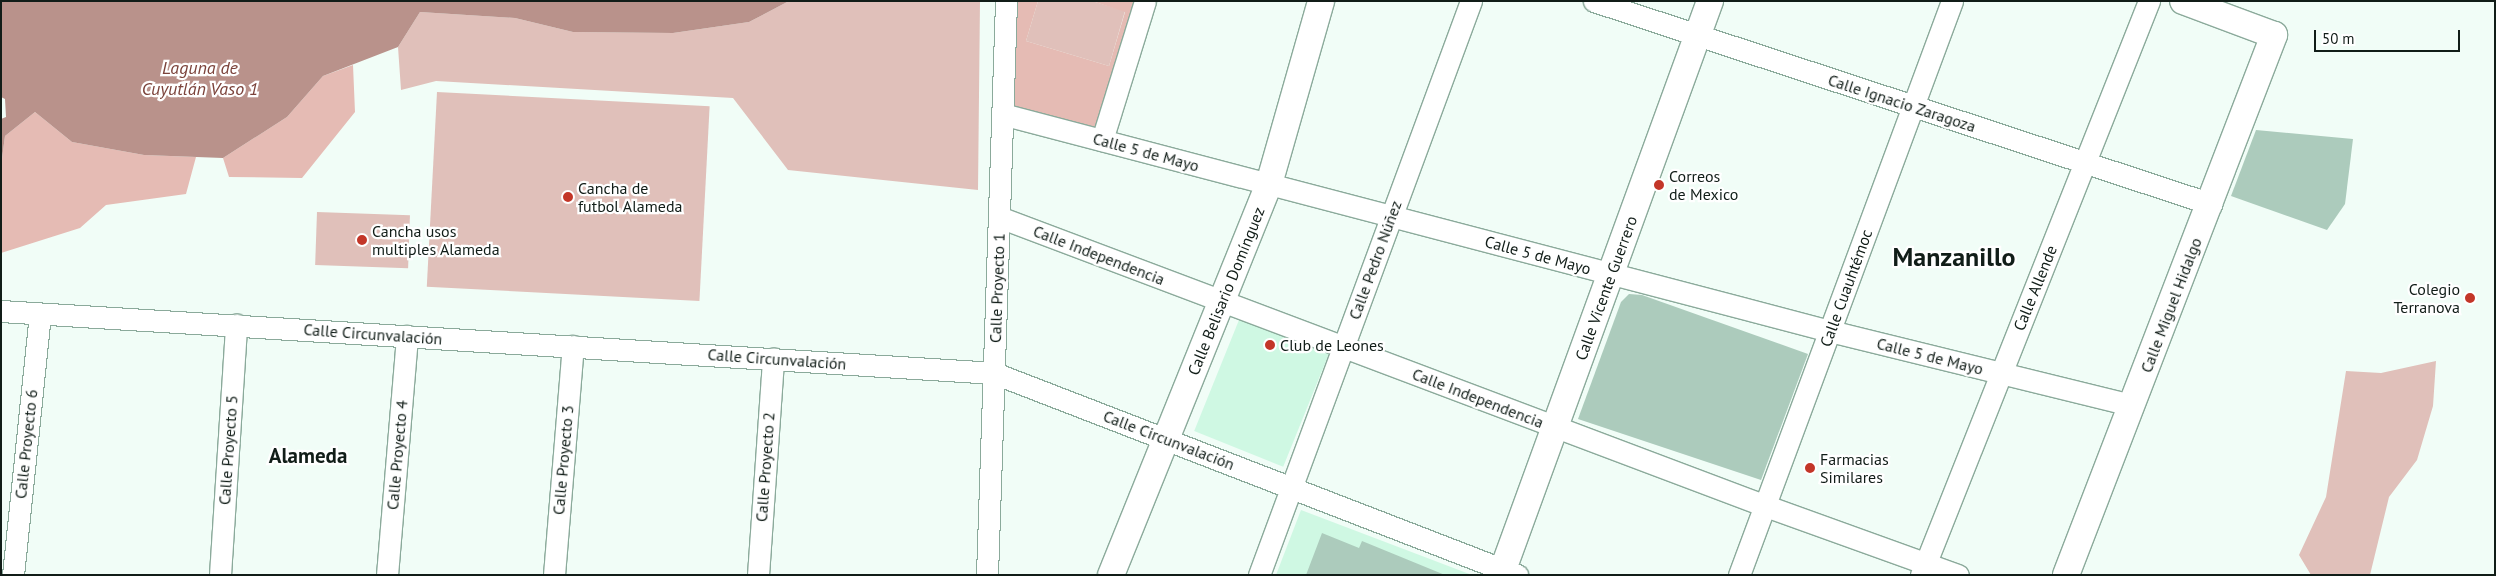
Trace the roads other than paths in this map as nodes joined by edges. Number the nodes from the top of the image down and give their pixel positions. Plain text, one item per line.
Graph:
1 (1006, 1) edge
2 (1145, 1) edge
3 (1321, 1) edge
4 (1471, 1) edge
5 (1594, 1) edge
6 (1710, 1) edge
7 (1952, 1) edge
8 (2149, 1) edge
9 (2183, 1) edge
10 (1698, 36) junction
11 (1913, 107) junction
12 (1002, 114) junction
13 (1102, 140) junction
14 (2084, 163) junction
15 (1269, 184) junction
16 (2211, 204) junction
17 (1392, 216) junction
18 (999, 217) junction
19 (1611, 274) junction
20 (1222, 301) junction
21 (1, 310) edge
22 (40, 313) junction
23 (236, 325) junction
24 (1830, 331) junction
25 (408, 336) junction
26 (572, 346) junction
27 (1343, 347) junction
28 (773, 358) junction
29 (994, 372) junction
30 (2001, 374) junction
31 (2132, 405) junction
32 (1555, 427) junction
33 (1166, 439) junction
34 (1291, 488) junction
35 (1766, 506) junction
36 (1923, 569) edge
37 (1507, 573) edge
38 (13, 575) edge
39 (220, 575) edge
40 (386, 575) edge
41 (554, 575) edge
42 (758, 575) edge
43 (987, 575) edge
44 (1111, 575) edge
45 (1259, 575) edge
46 (1740, 575) edge
47 (1958, 575) edge
48 (2066, 575) edge

1 - 12 street, Calle Proyecto 1
2 - 13 street
3 - 15 street, Calle Belisario Domínguez
4 - 17 street, Calle Pedro Núñez
5 - 10 street, Calle Ignacio Zaragoza
6 - 10 street, Calle Vicente Guerrero
7 - 11 street, Calle Cuauhtémoc
8 - 14 street, Calle Allende
9 - 16 street, Calle Miguel Hidalgo
10 - 11 street, Calle Ignacio Zaragoza
10 - 19 street, Calle Vicente Guerrero
11 - 14 street, Calle Ignacio Zaragoza
11 - 24 street, Calle Cuauhtémoc
12 - 13 street, Calle 5 de Mayo
12 - 18 street, Calle Proyecto 1
13 - 15 street, Calle 5 de Mayo
14 - 16 street, Calle Ignacio Zaragoza
14 - 30 street, Calle Allende
15 - 17 street, Calle 5 de Mayo
15 - 20 street, Calle Belisario Domínguez
16 - 31 street, Calle Miguel Hidalgo
17 - 19 street, Calle 5 de Mayo
17 - 27 street, Calle Pedro Núñez
18 - 20 street, Calle Independencia
18 - 29 street, Calle Proyecto 1
19 - 24 street, Calle 5 de Mayo
19 - 32 street, Calle Vicente Guerrero
20 - 27 street, Calle Independencia
20 - 33 street, Calle Belisario Domínguez
21 - 22 street, Calle Circunvalación
22 - 23 street, Calle Circunvalación
22 - 38 street, Calle Proyecto 6
23 - 25 street, Calle Circunvalación
23 - 39 street, Calle Proyecto 5
24 - 30 street, Calle 5 de Mayo
24 - 35 street, Calle Cuauhtémoc
25 - 26 street, Calle Circunvalación
25 - 40 street, Calle Proyecto 4
26 - 28 street, Calle Circunvalación
26 - 41 street, Calle Proyecto 3
27 - 32 street, Calle Independencia
27 - 34 street, Calle Pedro Núñez
28 - 29 street, Calle Circunvalación
28 - 42 street, Calle Proyecto 2
29 - 33 street, Calle Circunvalación
29 - 43 street, Calle Proyecto 1
30 - 31 street, Calle 5 de Mayo
30 - 36 street, Calle Allende
31 - 48 street, Calle Miguel Hidalgo
32 - 35 street, Calle Independencia
32 - 37 street, Calle Vicente Guerrero
33 - 34 street, Calle Circunvalación
33 - 44 street, Calle Belisario Domínguez
34 - 37 street, Calle Circunvalación
34 - 45 street, Calle Pedro Núñez
35 - 36 street, Calle Independencia
35 - 46 street, Calle Cuauhtémoc
36 - 47 street, Calle Independencia

